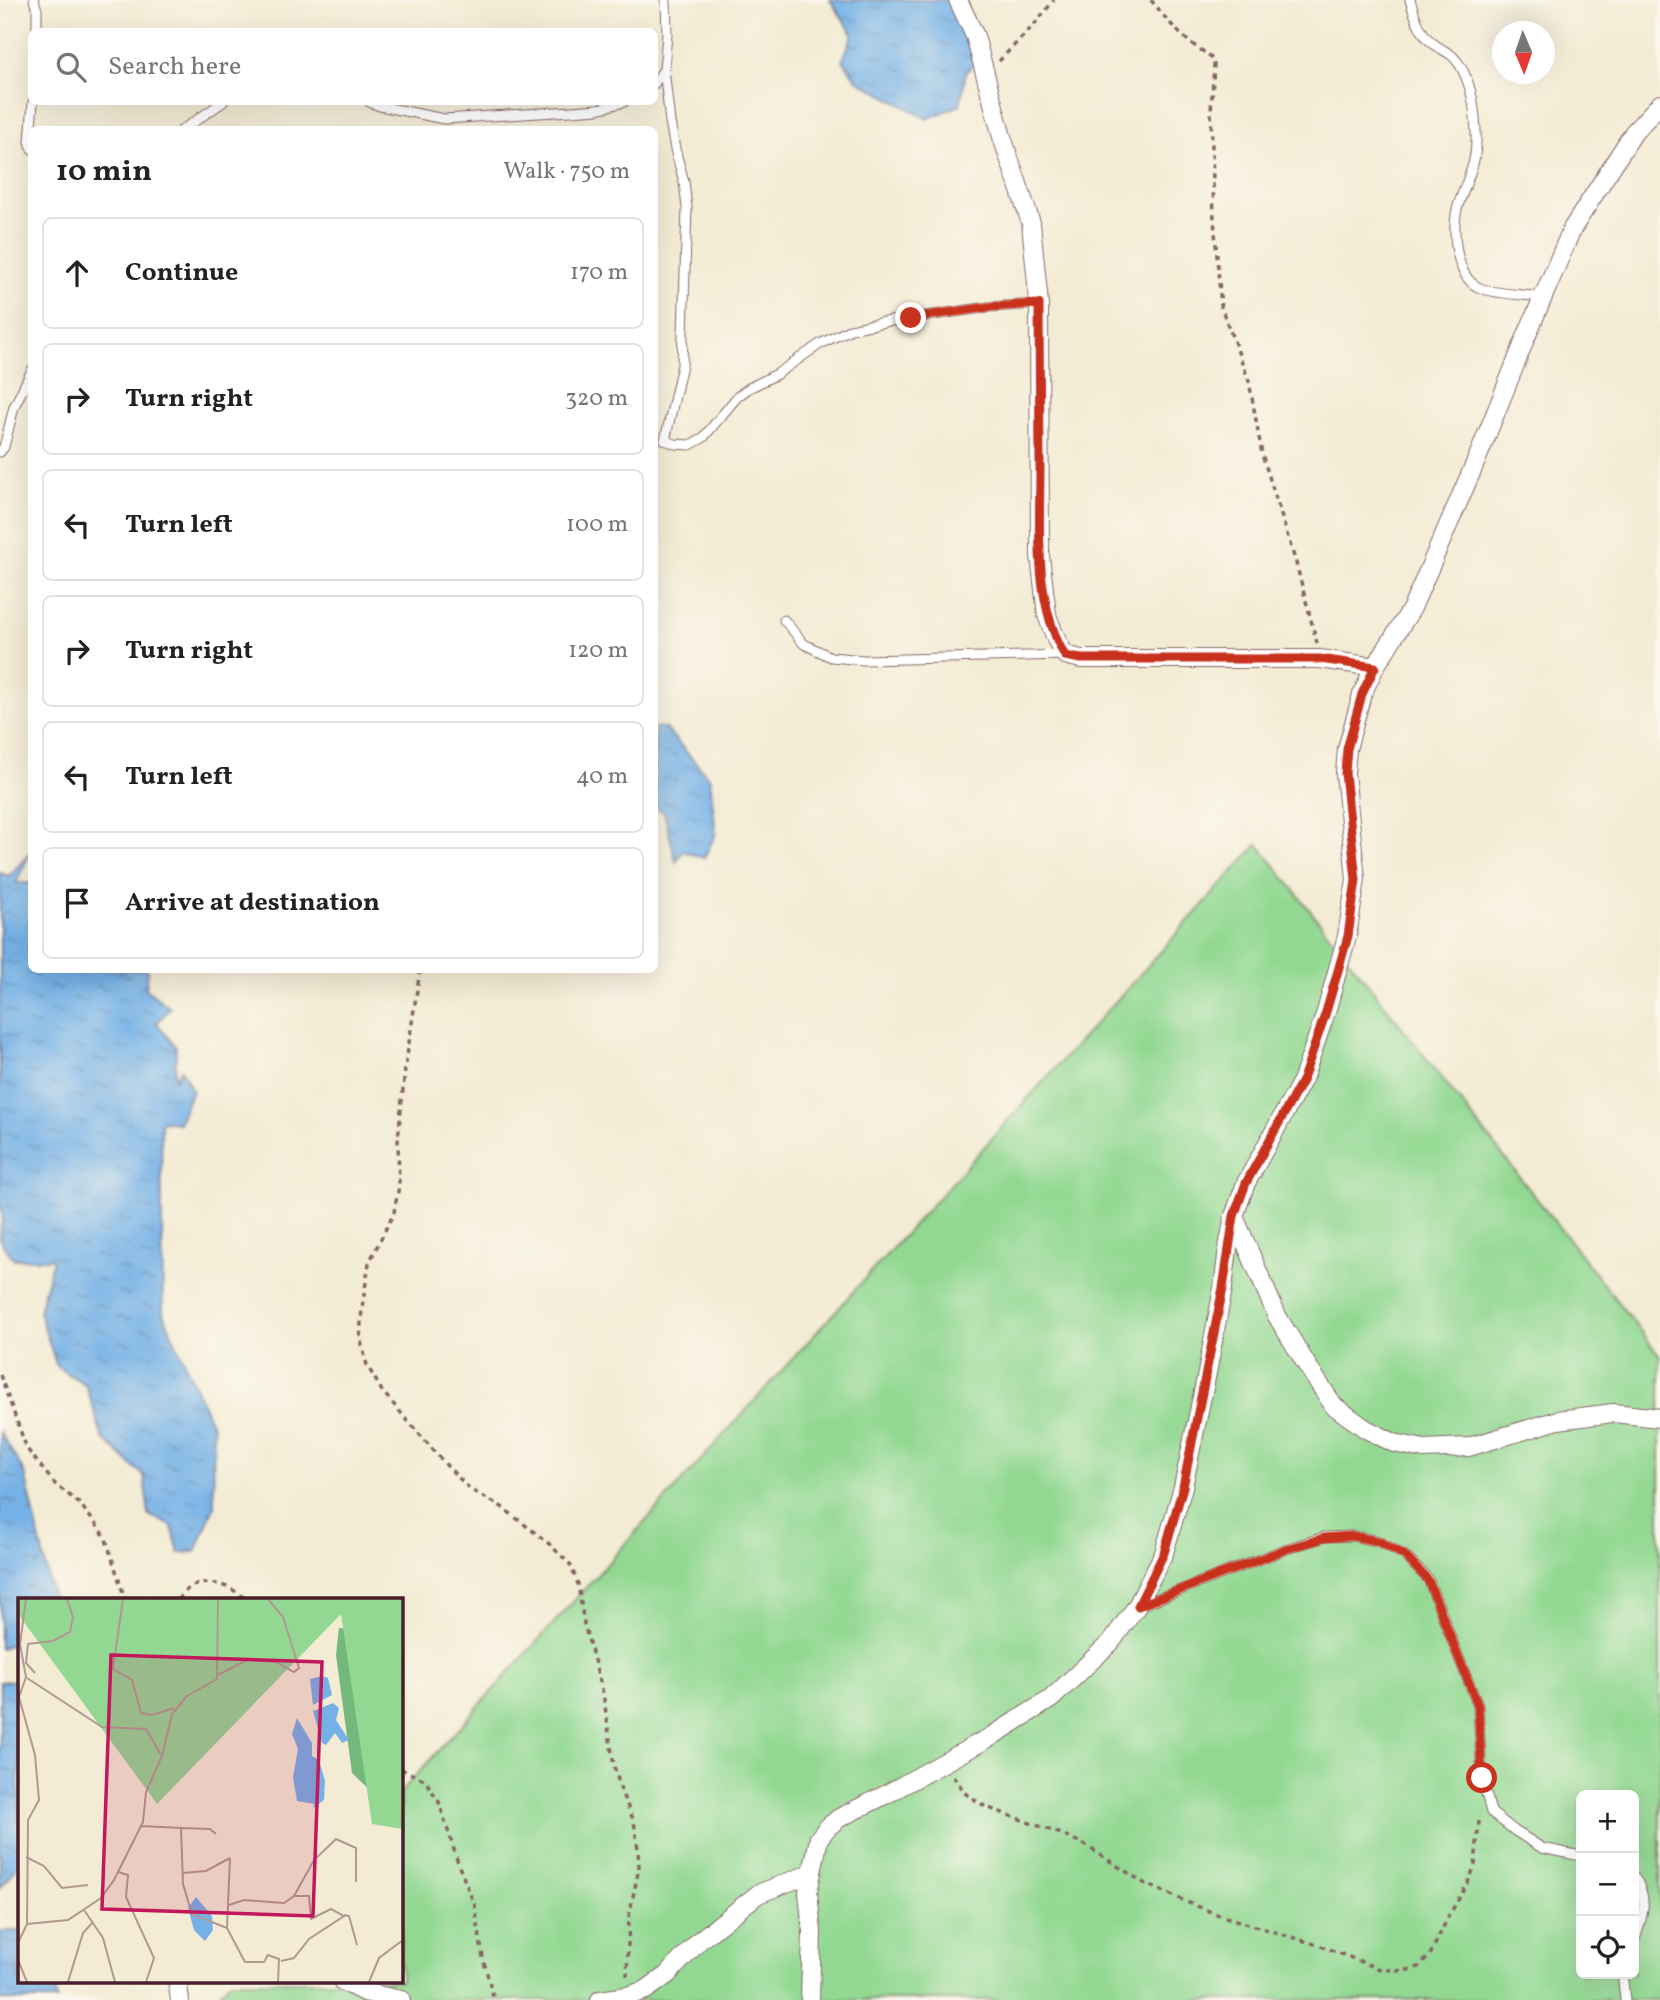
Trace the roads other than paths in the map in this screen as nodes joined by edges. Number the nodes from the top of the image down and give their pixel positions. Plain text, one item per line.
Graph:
1 (34, 0) edge
2 (666, 0) edge
3 (958, 0) edge
4 (1410, 0) edge
5 (37, 28) edge
6 (664, 69) junction
7 (658, 78) edge
8 (1660, 104) edge
9 (33, 105) edge
10 (219, 105) edge
11 (377, 105) edge
12 (610, 105) edge
13 (31, 126) edge
14 (189, 126) edge
15 (1544, 297) junction
16 (1039, 304) junction
17 (28, 378) edge
18 (0, 452) edge
19 (784, 620) dead end
20 (1065, 656) junction
21 (1375, 667) junction
22 (1234, 1216) junction
23 (1660, 1418) edge
24 (1138, 1606) junction
25 (1576, 1855) edge
26 (812, 1873) junction
27 (1639, 1883) edge
28 (1639, 1929) edge
29 (1624, 1979) edge
30 (177, 1982) edge
31 (344, 1982) edge
32 (180, 2000) edge
33 (401, 2000) edge
34 (600, 2000) edge
35 (810, 2000) edge
36 (1625, 2000) edge

1 - 5 lane
2 - 6 lane
3 - 16 street
4 - 15 lane
6 - 7 lane
6 - 16 lane
8 - 15 street
9 - 13 lane
10 - 14 lane
11 - 12 lane
15 - 21 street
16 - 20 street
17 - 18 lane
19 - 20 lane
20 - 21 street
21 - 22 street
22 - 23 street
22 - 24 street
24 - 25 lane
24 - 26 street
26 - 34 street
26 - 35 street
27 - 28 lane
29 - 36 lane
30 - 32 street
31 - 33 street

